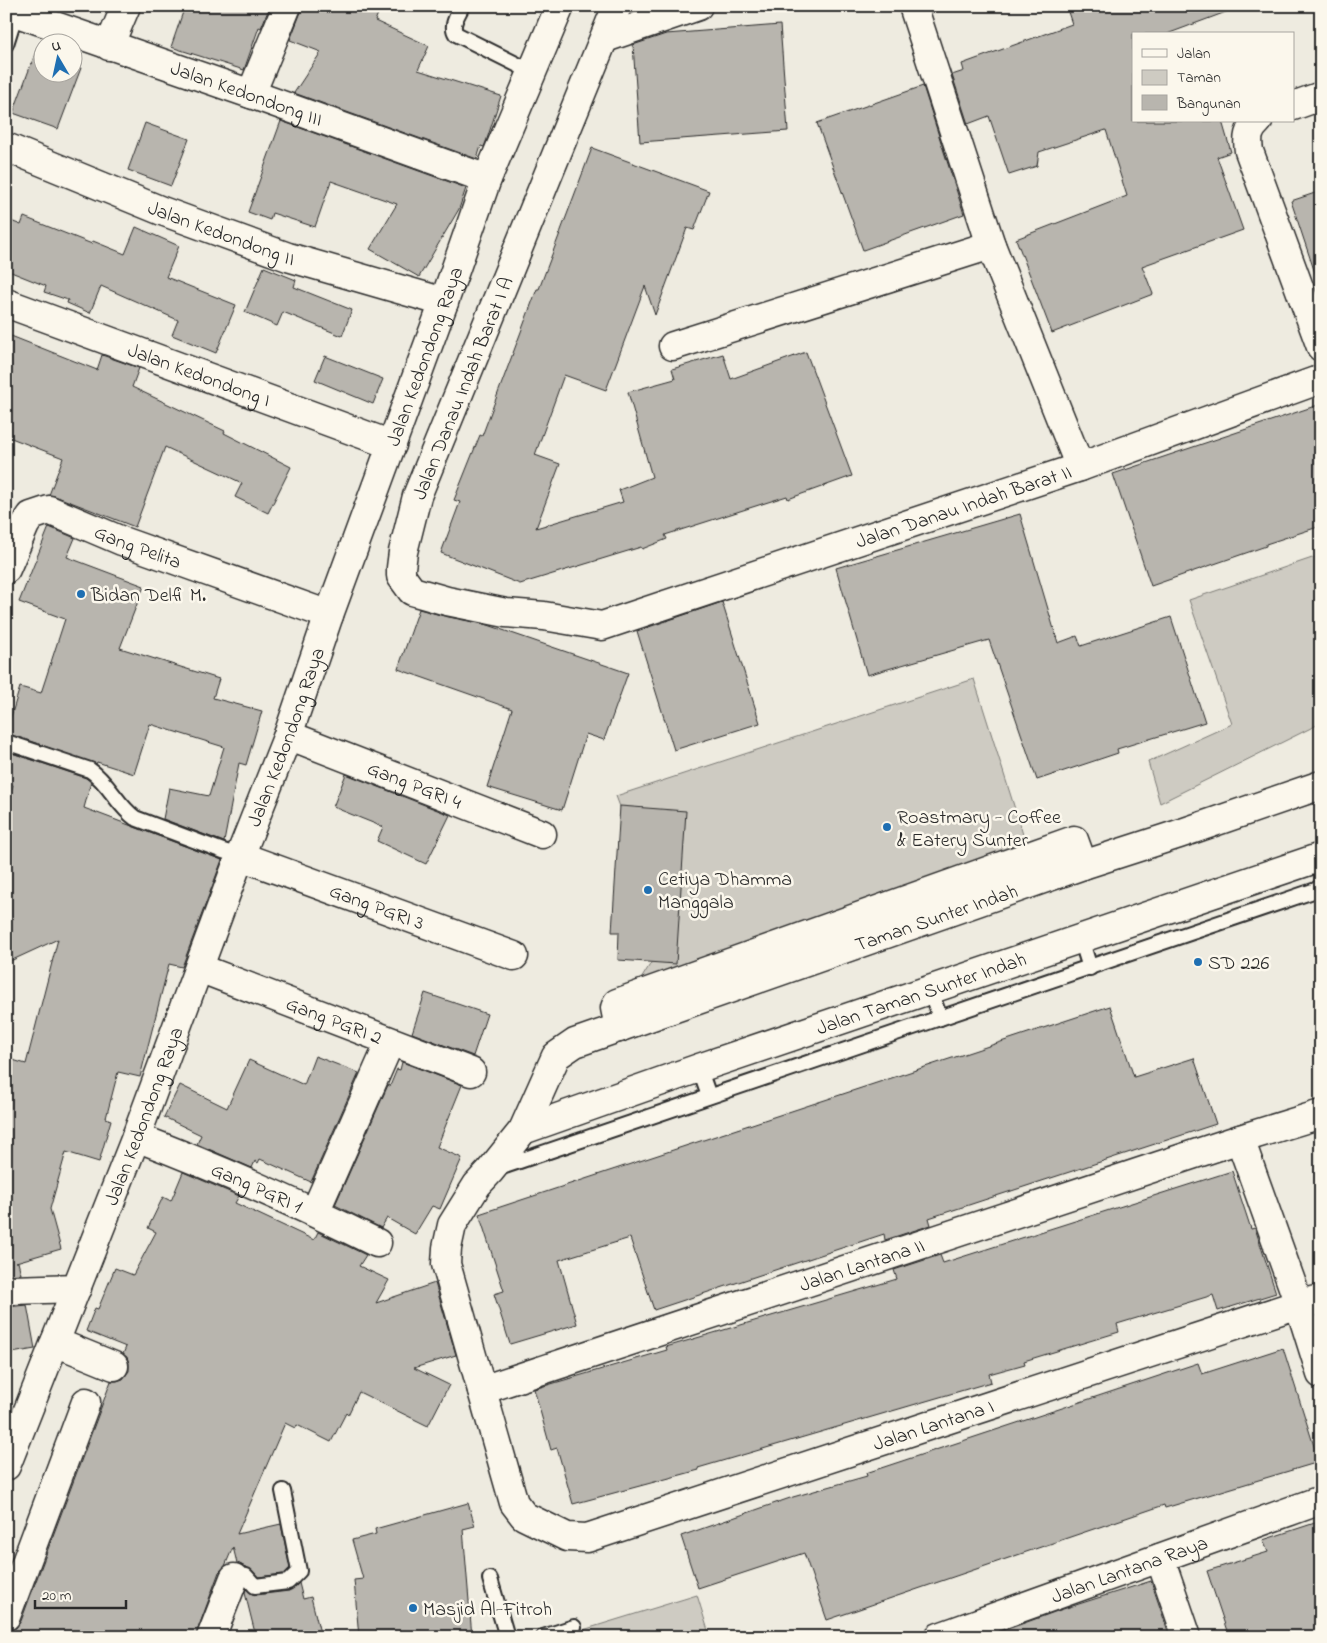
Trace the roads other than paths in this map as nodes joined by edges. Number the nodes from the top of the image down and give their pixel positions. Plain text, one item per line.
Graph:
1 (126, 6) edge
2 (287, 6) edge
3 (462, 6) edge
4 (560, 6) edge
5 (617, 6) edge
6 (698, 6) edge
7 (913, 6) edge
8 (14, 9) edge
9 (605, 38) junction
10 (6, 44) edge
11 (108, 46) junction
12 (532, 72) junction
13 (251, 94) junction
14 (1321, 96) edge
15 (1294, 106) edge
16 (1257, 122) edge
17 (6, 147) edge
18 (487, 179) junction
19 (990, 245) junction
20 (444, 302) junction
21 (6, 303) edge
22 (673, 346) dead end
23 (1321, 347) edge
24 (1321, 379) edge
25 (392, 445) junction
26 (1080, 467) junction
27 (6, 570) edge
28 (329, 615) junction
29 (602, 626) joint
30 (288, 735) junction
31 (6, 742) edge
32 (1321, 785) edge
33 (542, 834) dead end
34 (240, 856) junction
35 (1321, 857) edge
36 (1321, 886) edge
37 (1080, 939) junction
38 (514, 956) dead end
39 (199, 968) junction
40 (1090, 968) junction
41 (930, 990) junction
42 (940, 1018) junction
43 (390, 1042) junction
44 (699, 1068) junction
45 (471, 1072) dead end
46 (708, 1096) junction
47 (1321, 1114) edge
48 (523, 1130) junction
49 (136, 1137) junction
50 (1240, 1139) junction
51 (490, 1171) junction
52 (315, 1212) junction
53 (377, 1243) dead end
54 (8, 1287) edge
55 (77, 1288) junction
56 (1310, 1301) edge
57 (55, 1342) junction
58 (114, 1366) dead end
59 (1321, 1374) edge
60 (482, 1390) junction
61 (86, 1402) dead end
62 (6, 1466) edge
63 (283, 1491) dead end
64 (1321, 1500) edge
65 (1160, 1558) junction
66 (234, 1578) joint
67 (490, 1579) dead end
68 (6, 1616) edge
69 (574, 1627) dead end
70 (976, 1631) edge
71 (211, 1637) edge
72 (507, 1637) edge
73 (543, 1637) edge
74 (939, 1637) edge
75 (1187, 1637) edge

1 - 11 street
2 - 13 street
3 - 12 lane
4 - 12 street, Jalan Kedondong Raya
5 - 9 street, Jalan Danau Indah Barat I A
6 - 9 street
7 - 19 street
8 - 10 lane
8 - 11 street, Jalan Kedondong III
9 - 29 street, Jalan Danau Indah Barat I A
11 - 13 street, Jalan Kedondong III
12 - 18 street, Jalan Kedondong Raya
13 - 18 street, Jalan Kedondong III
14 - 15 street
16 - 23 street
17 - 20 street, Jalan Kedondong II
18 - 20 street, Jalan Kedondong Raya
19 - 22 street
19 - 26 street
20 - 25 street, Jalan Kedondong Raya
21 - 25 street, Jalan Kedondong I
24 - 26 street, Jalan Danau Indah Barat II
25 - 28 street, Jalan Kedondong Raya
26 - 29 street, Jalan Danau Indah Barat II
27 - 28 street, Gang Pelita
28 - 30 street, Jalan Kedondong Raya
30 - 33 street, Gang PGRI 4
30 - 34 street, Jalan Kedondong Raya
31 - 34 lane
32 - 48 street, Taman Sunter Indah
34 - 38 street, Gang PGRI 3
34 - 39 street, Jalan Kedondong Raya
35 - 37 street, Jalan Taman Sunter Indah
36 - 40 lane
37 - 40 lane
37 - 41 street, Jalan Taman Sunter Indah
39 - 43 street, Gang PGRI 2
39 - 49 street, Jalan Kedondong Raya
40 - 42 lane
41 - 42 lane
41 - 44 street, Jalan Taman Sunter Indah
42 - 46 lane
43 - 45 street, Gang PGRI 2
43 - 52 street
44 - 46 lane
44 - 48 street, Jalan Taman Sunter Indah
46 - 51 lane
47 - 50 street, Jalan Lantana II
48 - 51 street
49 - 52 street, Gang PGRI 1
49 - 55 street, Jalan Kedondong Raya
50 - 56 street
50 - 60 street, Jalan Lantana II
51 - 60 street
52 - 53 street, Gang PGRI 1
54 - 55 street
55 - 57 street, Jalan Kedondong Raya
56 - 59 street
56 - 60 street, Jalan Lantana I
57 - 58 street
57 - 62 street, Jalan Kedondong Raya
61 - 68 street
63 - 66 lane
64 - 65 street, Jalan Lantana Raya
65 - 70 street, Jalan Lantana Raya
65 - 75 street
66 - 71 street
67 - 72 lane
69 - 73 lane
70 - 74 street, Jalan Lantana Raya

